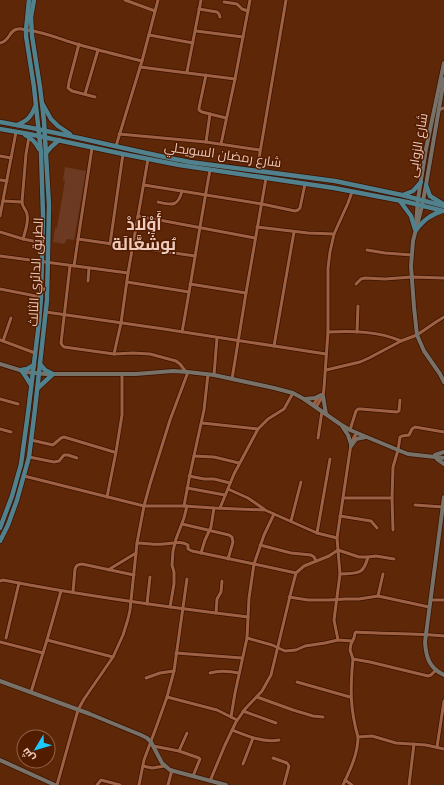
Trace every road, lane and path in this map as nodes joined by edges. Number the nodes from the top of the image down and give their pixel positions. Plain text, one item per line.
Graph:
1 (29, 0) edge
2 (34, 0) edge
3 (125, 0) edge
4 (158, 0) edge
5 (201, 0) edge
6 (250, 0) edge
7 (286, 0) edge
8 (224, 2) dead end
9 (200, 9) junction
10 (155, 11) junction
11 (248, 11) junction
12 (220, 17) dead end
13 (26, 30) junction
14 (32, 30) junction
15 (196, 31) junction
16 (149, 35) junction
17 (243, 37) junction
18 (0, 43) edge
19 (193, 43) junction
20 (79, 44) junction
21 (98, 50) junction
22 (142, 61) junction
23 (444, 63) edge
24 (140, 67) junction
25 (187, 72) junction
26 (206, 75) junction
27 (235, 79) junction
28 (444, 79) edge
29 (85, 94) junction
30 (95, 97) dead end
31 (41, 100) junction
32 (36, 106) junction
33 (442, 109) edge
34 (210, 114) junction
35 (226, 118) junction
36 (0, 122) edge
37 (17, 125) junction
38 (0, 129) edge
39 (38, 129) junction
40 (44, 130) junction
41 (16, 132) junction
42 (22, 133) junction
43 (119, 134) junction
44 (29, 136) junction
45 (39, 136) junction
46 (73, 136) junction
47 (45, 137) junction
48 (59, 140) junction
49 (206, 142) junction
50 (221, 144) junction
51 (116, 146) junction
52 (92, 148) junction
53 (426, 149) junction
54 (260, 150) junction
55 (432, 150) junction
56 (43, 153) junction
57 (124, 154) junction
58 (0, 156) edge
59 (11, 158) junction
60 (148, 159) junction
61 (210, 170) junction
62 (257, 170) junction
63 (266, 178) junction
64 (0, 180) edge
65 (7, 181) junction
66 (421, 182) junction
67 (305, 184) junction
68 (144, 185) junction
69 (426, 185) junction
70 (182, 191) junction
71 (352, 192) junction
72 (206, 195) junction
73 (402, 195) junction
74 (418, 199) junction
75 (3, 201) junction
76 (400, 201) junction
77 (423, 201) junction
78 (22, 202) junction
79 (158, 202) dead end
80 (262, 204) junction
81 (417, 205) junction
82 (422, 206) junction
83 (444, 208) edge
84 (0, 216) edge
85 (138, 216) junction
86 (200, 227) junction
87 (258, 227) junction
88 (416, 230) junction
89 (0, 232) edge
90 (294, 232) junction
91 (334, 234) junction
92 (255, 238) junction
93 (23, 239) junction
94 (78, 239) junction
95 (43, 243) junction
96 (110, 244) junction
97 (133, 248) junction
98 (367, 250) dead end
99 (412, 254) junction
100 (0, 256) edge
101 (195, 256) junction
102 (43, 262) junction
103 (48, 262) junction
104 (70, 266) junction
105 (74, 266) junction
106 (89, 268) junction
107 (128, 273) junction
108 (412, 277) junction
109 (444, 278) edge
110 (88, 282) dead end
111 (127, 282) junction
112 (190, 284) junction
113 (356, 284) dead end
114 (0, 289) edge
115 (189, 292) junction
116 (246, 293) junction
117 (41, 297) junction
118 (358, 306) dead end
119 (46, 312) junction
120 (65, 314) junction
121 (12, 318) dead end
122 (444, 318) edge
123 (121, 323) junction
124 (182, 332) junction
125 (328, 332) junction
126 (357, 332) junction
127 (417, 335) junction
128 (217, 338) junction
129 (1, 341) edge
130 (239, 341) junction
131 (401, 341) junction
132 (274, 346) junction
133 (35, 353) junction
134 (114, 354) junction
135 (326, 354) junction
136 (0, 364) edge
137 (40, 364) junction
138 (34, 365) junction
139 (21, 370) junction
140 (326, 370) junction
141 (187, 372) junction
142 (32, 373) junction
143 (39, 374) junction
144 (53, 374) junction
145 (122, 374) junction
146 (208, 374) junction
147 (442, 374) edge
148 (214, 375) junction
149 (232, 379) junction
150 (444, 382) edge
151 (31, 385) junction
152 (37, 388) junction
153 (293, 393) junction
154 (322, 396) junction
155 (0, 399) edge
156 (304, 399) junction
157 (400, 400) dead end
158 (18, 404) dead end
159 (315, 406) junction
160 (322, 411) junction
161 (326, 414) junction
162 (202, 423) junction
163 (340, 424) junction
164 (0, 429) edge
165 (258, 429) junction
166 (350, 430) junction
167 (11, 432) dead end
168 (444, 432) edge
169 (357, 433) junction
170 (367, 436) junction
171 (318, 438) dead end
172 (31, 440) junction
173 (351, 446) junction
174 (398, 450) junction
175 (114, 452) dead end
176 (444, 452) edge
177 (194, 456) junction
178 (29, 457) junction
179 (431, 457) junction
180 (77, 458) dead end
181 (444, 458) edge
182 (330, 459) dead end
183 (239, 463) junction
184 (444, 464) edge
185 (24, 476) junction
186 (189, 476) junction
187 (301, 482) dead end
188 (230, 483) junction
189 (187, 488) junction
190 (228, 488) junction
191 (225, 495) junction
192 (107, 497) junction
193 (444, 497) edge
194 (344, 498) junction
195 (392, 498) junction
196 (415, 505) dead end
197 (144, 506) junction
198 (186, 506) junction
199 (214, 508) junction
200 (220, 508) junction
201 (443, 508) junction
202 (265, 510) junction
203 (274, 514) junction
204 (340, 516) junction
205 (291, 522) junction
206 (442, 522) edge
207 (182, 524) junction
208 (0, 528) edge
209 (377, 528) dead end
210 (210, 530) junction
211 (393, 530) dead end
212 (317, 533) junction
213 (337, 538) junction
214 (0, 541) edge
215 (137, 542) junction
216 (175, 542) junction
217 (260, 545) junction
218 (338, 550) junction
219 (136, 553) junction
220 (201, 553) junction
221 (368, 557) junction
222 (228, 559) junction
223 (394, 559) dead end
224 (316, 561) junction
225 (254, 564) junction
226 (108, 570) junction
227 (296, 573) junction
228 (340, 574) junction
229 (383, 574) dead end
230 (134, 575) junction
231 (150, 577) dead end
232 (1, 579) edge
233 (187, 579) dead end
234 (222, 581) dead end
235 (19, 583) junction
236 (61, 591) junction
237 (73, 592) junction
238 (378, 596) junction
239 (289, 597) junction
240 (336, 600) junction
241 (430, 600) junction
242 (444, 600) edge
243 (131, 601) junction
244 (147, 604) junction
245 (170, 607) junction
246 (429, 607) junction
247 (183, 608) junction
248 (216, 613) junction
249 (248, 617) junction
250 (426, 634) junction
251 (444, 636) edge
252 (6, 638) dead end
253 (247, 638) junction
254 (47, 640) junction
255 (338, 640) junction
256 (352, 641) junction
257 (0, 642) edge
258 (277, 647) junction
259 (43, 653) junction
260 (176, 653) junction
261 (113, 657) junction
262 (242, 658) junction
263 (353, 659) junction
264 (436, 670) junction
265 (174, 671) junction
266 (210, 673) dead end
267 (239, 673) junction
268 (444, 675) edge
269 (146, 678) dead end
270 (0, 681) edge
271 (296, 682) dead end
272 (31, 692) junction
273 (167, 697) junction
274 (257, 697) junction
275 (350, 697) junction
276 (444, 701) edge
277 (78, 710) junction
278 (244, 711) junction
279 (231, 717) junction
280 (323, 717) dead end
281 (237, 720) junction
282 (276, 723) dead end
283 (232, 730) junction
284 (187, 733) dead end
285 (358, 737) junction
286 (253, 738) junction
287 (279, 740) dead end
288 (152, 744) junction
289 (414, 744) junction
290 (437, 747) junction
291 (444, 749) edge
292 (179, 751) junction
293 (273, 758) dead end
294 (0, 760) edge
295 (243, 764) dead end
296 (143, 766) junction
297 (165, 766) junction
298 (172, 770) junction
299 (193, 776) junction
300 (345, 780) junction
301 (210, 781) junction
302 (56, 785) edge
303 (97, 785) edge
304 (120, 785) edge
305 (139, 785) edge
306 (168, 785) edge
307 (226, 785) edge
308 (284, 785) edge
309 (343, 785) edge
310 (352, 785) edge
311 (409, 785) edge

1 - 13 main road, الطريق الدائري الثالث
2 - 14 main road, الطريق الدائري الثالث
3 - 10 street
4 - 10 street
5 - 9 street
6 - 11 street
7 - 54 street
8 - 11 street
9 - 12 street
9 - 15 street
10 - 16 street
11 - 17 street
13 - 14 street
13 - 18 street
13 - 32 main road, الطريق الدائري الثالث
14 - 20 street
14 - 31 main road, الطريق الدائري الثالث
15 - 17 street
15 - 19 street
16 - 19 street
16 - 22 street
17 - 27 street
19 - 25 street
20 - 21 street
20 - 29 street
21 - 22 street
21 - 29 street
22 - 24 street
23 - 53 street, شارع الزوابى
24 - 25 street
24 - 43 street
25 - 26 street
26 - 27 street
26 - 34 street
27 - 35 street
28 - 33 street, شارع الزوابى
29 - 30 street
31 - 40 main road, الطريق الدائري الثالث
31 - 46 main road
32 - 37 main road
32 - 39 main road, الطريق الدائري الثالث
33 - 55 street, شارع الزوابى
34 - 35 street
34 - 49 street
35 - 50 street
36 - 37 main road, شارع رمضان السويحلي
37 - 39 main road, شارع رمضان السويحلي
38 - 41 main road, شارع رمضان السويحلي
39 - 40 main road, شارع رمضان السويحلي
39 - 45 main road, الطريق الدائري الثالث
40 - 46 main road, شارع رمضان السويحلي
40 - 47 main road, الطريق الدائري الثالث
41 - 42 main road, شارع رمضان السويحلي
41 - 59 street
42 - 44 main road
42 - 45 main road, شارع رمضان السويحلي
43 - 49 street
43 - 51 street
44 - 56 main road
44 - 78 street
45 - 47 main road, شارع رمضان السويحلي
45 - 56 main road, الطريق الدائري الثالث
46 - 51 main road, شارع رمضان السويحلي
47 - 48 main road, شارع رمضان السويحلي
47 - 56 main road, الطريق الدائري الثالث
48 - 52 main road, شارع رمضان السويحلي
48 - 56 main road
49 - 50 street
50 - 54 street
51 - 62 main road, شارع رمضان السويحلي
52 - 57 main road, شارع رمضان السويحلي
52 - 94 street
53 - 55 street
53 - 66 street, شارع الزوابى
54 - 62 street
55 - 69 street, شارع الزوابى
56 - 95 main road, الطريق الدائري الثالث
56 - 103 main road, الطريق الدائري الثالث
57 - 60 main road, شارع رمضان السويحلي
57 - 96 street
58 - 59 street
59 - 65 street
60 - 61 main road, شارع رمضان السويحلي
60 - 68 street
61 - 63 main road, شارع رمضان السويحلي
61 - 72 street
62 - 73 main road, شارع رمضان السويحلي
63 - 67 main road, شارع رمضان السويحلي
63 - 80 street
64 - 65 street
65 - 75 street
66 - 73 main road
66 - 74 street, شارع الزوابى
67 - 71 main road, شارع رمضان السويحلي
67 - 80 street
68 - 70 street
68 - 85 street
69 - 77 street, شارع الزوابى
69 - 83 main road
70 - 72 street
70 - 79 street
71 - 76 main road, شارع رمضان السويحلي
71 - 91 street
72 - 80 street
72 - 86 street
73 - 74 main road, شارع رمضان السويحلي
74 - 77 main road, شارع رمضان السويحلي
74 - 81 street, شارع الزوابى
75 - 78 street
75 - 84 street
76 - 81 main road, شارع رمضان السويحلي
76 - 88 main road
77 - 82 street, شارع الزوابى
77 - 83 main road, شارع رمضان السويحلي
78 - 93 street
80 - 87 street
81 - 82 main road, شارع رمضان السويحلي
81 - 88 street, شارع الزوابى
82 - 83 main road, شارع رمضان السويحلي
82 - 88 street, شارع الزوابى
83 - 88 main road
85 - 86 street
85 - 97 street
86 - 92 street
86 - 101 street
87 - 90 street
87 - 92 street
88 - 99 street
89 - 93 street
90 - 91 street
90 - 132 street
91 - 125 street
92 - 116 street
93 - 95 street
94 - 96 street
94 - 105 street
95 - 102 main road, الطريق الدائري الثالث
96 - 97 street
97 - 101 street
97 - 107 street
98 - 99 street
99 - 108 street
100 - 102 street
101 - 112 street
102 - 103 street
102 - 117 main road, الطريق الدائري الثالث
103 - 104 street
103 - 119 main road, الطريق الدائري الثالث
104 - 105 street
104 - 120 street
105 - 106 street
106 - 107 street
106 - 110 street
107 - 111 street
108 - 109 street
108 - 113 street
108 - 127 street
111 - 115 street
111 - 123 street
112 - 115 street
112 - 116 street
114 - 117 street
115 - 124 street
116 - 130 street
117 - 133 main road, الطريق الدائري الثالث
118 - 126 street
119 - 120 street
119 - 137 main road, الطريق الدائري الثالث
120 - 123 street
120 - 134 street
121 - 129 street
122 - 127 street
123 - 124 street
123 - 134 street
124 - 128 street
125 - 126 street
125 - 135 street
126 - 131 street
127 - 131 street
127 - 147 street
128 - 130 street
128 - 148 street
129 - 133 street
130 - 132 street
130 - 149 street
131 - 140 street
132 - 135 street
133 - 138 main road, الطريق الدائري الثالث
134 - 141 street
135 - 140 street
136 - 139 street
137 - 143 main road, الطريق الدائري الثالث
137 - 144 main road
138 - 139 main road
138 - 142 main road, الطريق الدائري الثالث
139 - 142 street
139 - 151 main road
140 - 154 street
141 - 145 street
141 - 146 street
141 - 197 street
142 - 143 street
142 - 151 main road, الطريق الدائري الثالث
143 - 144 street
143 - 152 main road, الطريق الدائري الثالث
144 - 145 street
144 - 152 main road
145 - 192 street
146 - 148 street
146 - 162 street
147 - 150 street
148 - 149 street
149 - 153 street
151 - 208 main road, الطريق الدائري الثالث
152 - 172 main road, الطريق الدائري الثالث
153 - 156 street
153 - 165 street
154 - 156 street
154 - 159 street
154 - 161 street
155 - 158 street
156 - 159 street
157 - 166 street
159 - 160 street
160 - 161 street
160 - 171 street
161 - 163 street
162 - 165 street
162 - 177 street
163 - 166 street
163 - 173 street
164 - 167 street
165 - 183 street
166 - 169 street
168 - 174 street
169 - 170 street
169 - 173 street
170 - 173 street
170 - 174 street
172 - 175 street
172 - 178 main road, الطريق الدائري الثالث
173 - 194 street
174 - 179 street
174 - 195 street
176 - 179 street
177 - 183 street
177 - 186 street
178 - 180 street
178 - 185 main road, الطريق الدائري الثالث
179 - 181 street
179 - 184 street
182 - 212 street
183 - 188 street
185 - 192 street
185 - 214 main road, الطريق الدائري الثالث
186 - 188 street
186 - 189 street
187 - 205 street
188 - 190 street
189 - 191 street
189 - 198 street
190 - 191 street
190 - 202 street
191 - 200 street
192 - 197 street
193 - 201 street
194 - 195 street
194 - 204 street
195 - 211 street
196 - 201 street
197 - 198 street
197 - 215 street
198 - 199 street
198 - 207 street
199 - 200 street
199 - 210 street
200 - 202 street
201 - 206 street
202 - 203 street
203 - 205 street
203 - 217 street
204 - 209 street
204 - 213 street
205 - 212 street
206 - 241 street
207 - 210 street
207 - 216 street
210 - 220 street
210 - 222 street
212 - 213 street
213 - 218 street
215 - 216 street
215 - 219 street
216 - 220 street
216 - 245 street
217 - 224 street
217 - 225 street
218 - 221 street
218 - 224 street
218 - 228 street
219 - 226 street
219 - 230 street
220 - 222 street
221 - 223 street
221 - 228 street
222 - 225 street
224 - 227 street
225 - 227 street
225 - 249 street
226 - 230 street
226 - 237 street
227 - 239 street
228 - 240 street
229 - 238 street
230 - 243 street
231 - 244 street
232 - 235 street
233 - 247 street
234 - 248 street
235 - 236 street
235 - 252 street
236 - 237 street
236 - 254 street
237 - 243 street
238 - 240 street
238 - 246 street
239 - 240 street
239 - 258 street
240 - 255 street
241 - 242 street
241 - 246 street
243 - 244 street
243 - 261 street
244 - 245 street
245 - 247 street
246 - 250 street
247 - 248 street
247 - 260 street
248 - 249 street
249 - 253 street
250 - 251 street
250 - 256 street
250 - 264 street
253 - 258 street
253 - 262 street
254 - 259 street
254 - 261 street
255 - 256 street
255 - 258 street
256 - 263 street
257 - 259 street
258 - 274 street
259 - 272 street
260 - 262 street
260 - 265 street
261 - 277 street
262 - 267 street
263 - 264 street
263 - 275 street
264 - 268 street
265 - 269 street
265 - 273 street
266 - 267 street
267 - 279 street
270 - 272 street
271 - 275 street
272 - 277 street
273 - 279 street
273 - 288 street
274 - 278 street
274 - 280 street
275 - 285 street
276 - 290 street
277 - 288 street
277 - 302 street
278 - 281 street
278 - 282 street
279 - 281 street
281 - 283 street
283 - 286 street
283 - 301 street
284 - 292 street
285 - 289 street
285 - 300 street
286 - 287 street
286 - 295 street
288 - 292 street
288 - 296 street
288 - 297 street
289 - 290 street
289 - 311 street
290 - 291 street
292 - 299 street
293 - 308 street
294 - 302 street
296 - 297 street
296 - 305 street
297 - 298 street
298 - 299 street
298 - 306 street
299 - 301 street
300 - 309 street
300 - 310 street
301 - 307 street
303 - 304 street

